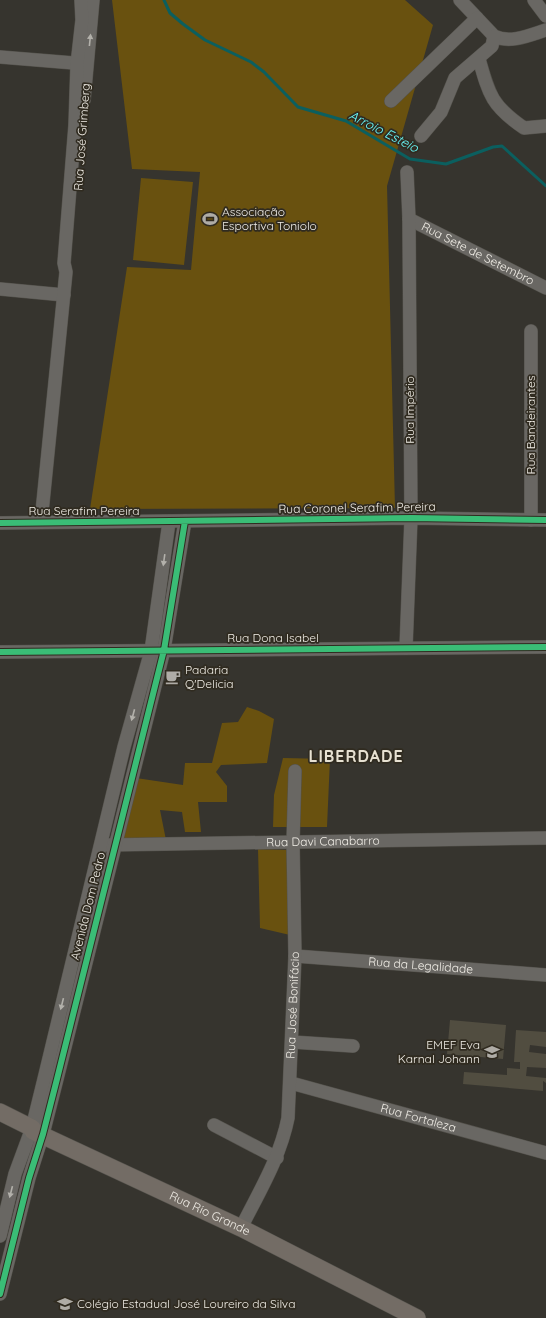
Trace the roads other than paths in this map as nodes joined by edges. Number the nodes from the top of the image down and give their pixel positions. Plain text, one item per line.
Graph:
1 (460, 0) edge
2 (534, 0) edge
3 (86, 2) edge
4 (546, 16) edge
5 (477, 18) junction
6 (546, 30) edge
7 (494, 36) junction
8 (0, 57) edge
9 (479, 59) junction
10 (82, 64) junction
11 (392, 101) dead end
12 (546, 126) edge
13 (421, 136) dead end
14 (407, 172) dead end
15 (409, 219) junction
16 (546, 288) edge
17 (0, 289) edge
18 (64, 295) junction
19 (531, 331) dead end
20 (410, 518) junction
21 (531, 520) junction
22 (546, 520) edge
23 (185, 521) junction
24 (41, 522) junction
25 (169, 522) junction
26 (0, 523) edge
27 (546, 647) edge
28 (406, 648) junction
29 (164, 650) junction
30 (0, 652) edge
31 (150, 652) junction
32 (137, 697) junction
33 (151, 701) junction
34 (124, 746) junction
35 (138, 750) junction
36 (295, 771) dead end
37 (113, 796) junction
38 (126, 800) junction
39 (546, 838) edge
40 (292, 843) junction
41 (100, 845) junction
42 (115, 845) junction
43 (92, 881) junction
44 (105, 884) junction
45 (79, 930) junction
46 (93, 932) junction
47 (295, 956) junction
48 (546, 975) edge
49 (74, 979) junction
50 (292, 1042) junction
51 (353, 1046) dead end
52 (291, 1083) junction
53 (0, 1112) edge
54 (214, 1125) dead end
55 (37, 1131) junction
56 (546, 1153) edge
57 (277, 1158) junction
58 (15, 1174) junction
59 (29, 1178) junction
60 (3, 1223) junction
61 (17, 1226) junction
62 (241, 1228) junction
63 (0, 1236) edge
64 (2, 1275) edge
65 (0, 1294) edge
66 (417, 1318) edge

1 - 5 street
2 - 4 street
3 - 10 street, Rua José Grimberg
5 - 7 street
5 - 11 street
6 - 7 street
7 - 9 street
8 - 10 street
9 - 12 street
9 - 13 street
10 - 18 street, Rua José Grimberg
14 - 15 street, Rua Império
15 - 16 street, Rua Sete de Setembro
15 - 20 street, Rua Império
17 - 18 street
18 - 24 street, Rua José Grimberg
19 - 21 street, Rua Bandeirantes
20 - 21 street, Rua Coronel Serafim Pereira
20 - 23 street, Rua Coronel Serafim Pereira
20 - 28 street, Rua Império
21 - 22 street, Rua Coronel Serafim Pereira
23 - 25 street, Rua Coronel Serafim Pereira
23 - 29 street, Avenida Dom Pedro
24 - 25 street, Rua Serafim Pereira
24 - 26 street, Rua Serafim Pereira
25 -> 31 street, Avenida Dom Pedro
27 - 28 street, Rua Dona Isabel
28 - 29 street, Rua Dona Isabel
29 - 31 street, Rua Dona Isabel
29 - 33 street, Avenida Dom Pedro
30 - 31 street, Rua Dona Isabel
31 - 32 street, Avenida Dom Pedro
32 - 33 street
32 -> 34 street, Avenida Dom Pedro
33 - 35 street, Avenida Dom Pedro
34 - 35 street
34 - 37 street, Avenida Dom Pedro
35 - 38 street, Avenida Dom Pedro
36 - 40 street, Rua José Bonifácio
37 - 38 street
37 - 41 street, Avenida Dom Pedro
38 - 42 street, Avenida Dom Pedro
39 - 40 street, Rua Davi Canabarro
40 - 42 street, Rua Davi Canabarro
40 - 47 street, Rua José Bonifácio
41 - 42 street, Rua Davi Canabarro
41 - 43 street, Avenida Dom Pedro
42 - 44 street, Avenida Dom Pedro
43 - 44 street
43 - 45 street, Avenida Dom Pedro
44 - 46 street, Avenida Dom Pedro
45 - 46 street
45 - 49 street, Avenida Dom Pedro
46 - 49 street, Avenida Dom Pedro
47 - 48 street, Rua da Legalidade
47 - 50 street, Rua José Bonifácio
49 - 55 street, Avenida Dom Pedro
50 - 51 street
50 - 52 street, Rua José Bonifácio
52 - 56 street, Rua Fortaleza
52 - 57 street, Rua José Bonifácio
53 - 55 main road, Rua Rio Grande
54 - 57 street
55 - 58 street, Avenida Dom Pedro
55 - 59 street, Avenida Dom Pedro
55 - 62 main road, Rua Rio Grande
57 - 62 street, Rua José Bonifácio
58 - 59 street
58 -> 60 street, Avenida Dom Pedro
59 - 61 street, Avenida Dom Pedro
60 - 61 street
60 - 63 street, Avenida Dom Pedro
61 - 64 street, Avenida Dom Pedro
62 - 66 main road, Rua Rio Grande
64 - 65 street, Avenida Dom Pedro

